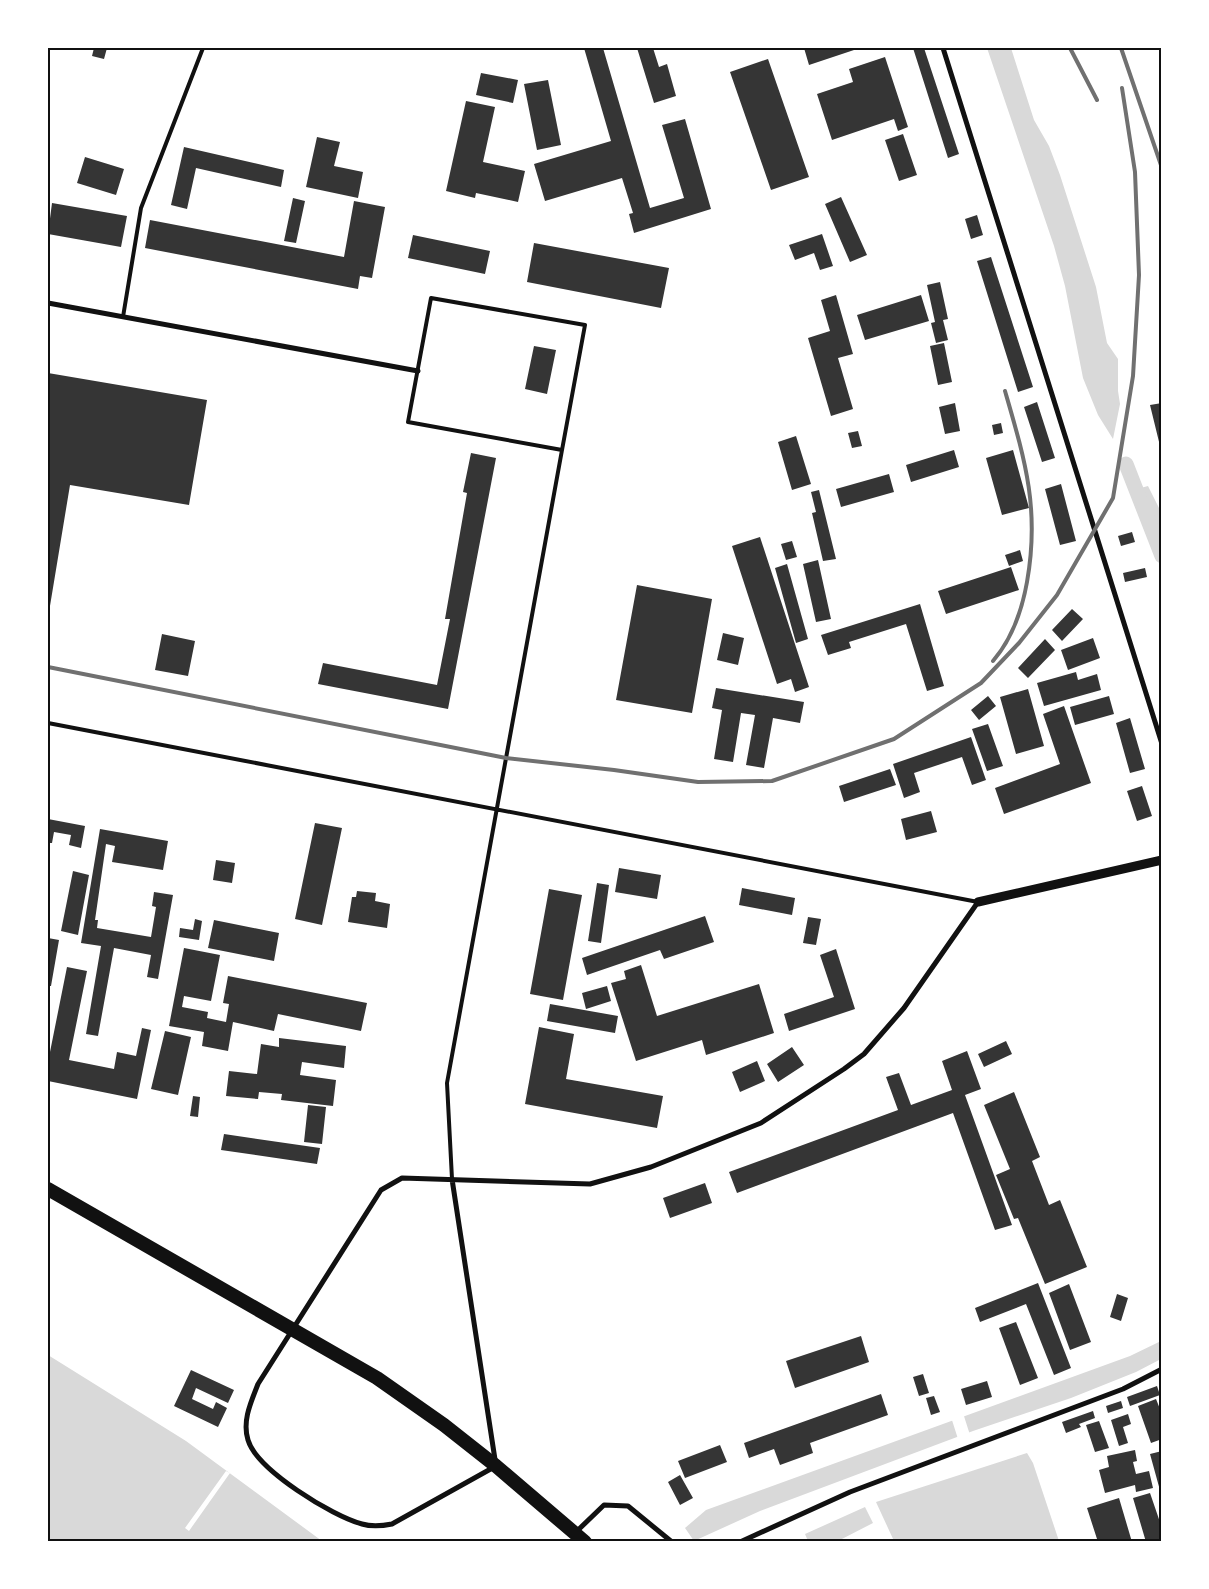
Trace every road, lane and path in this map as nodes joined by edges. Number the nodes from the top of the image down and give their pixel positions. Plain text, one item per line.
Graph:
1 (203, 48) edge
2 (943, 48) edge
3 (48, 304) edge
4 (123, 317) junction
5 (418, 371) junction
6 (562, 450) junction
7 (48, 723) edge
8 (1162, 744) edge
9 (497, 809) junction
10 (1162, 860) edge
11 (978, 902) junction
12 (452, 1179) junction
13 (48, 1190) edge
14 (1162, 1369) edge
15 (496, 1466) junction
16 (580, 1537) edge
17 (672, 1542) edge
18 (740, 1542) edge

1 - 4 lane
2 - 8 street
3 - 4 street
4 - 5 street
5 - 6 lane
5 - 6 lane
6 - 9 lane
7 - 9 lane
9 - 11 lane
9 - 12 lane
10 - 11 street
11 - 12 street
12 - 15 street
12 - 15 street
13 - 15 highway
14 - 18 street
15 - 16 highway
16 - 17 street

